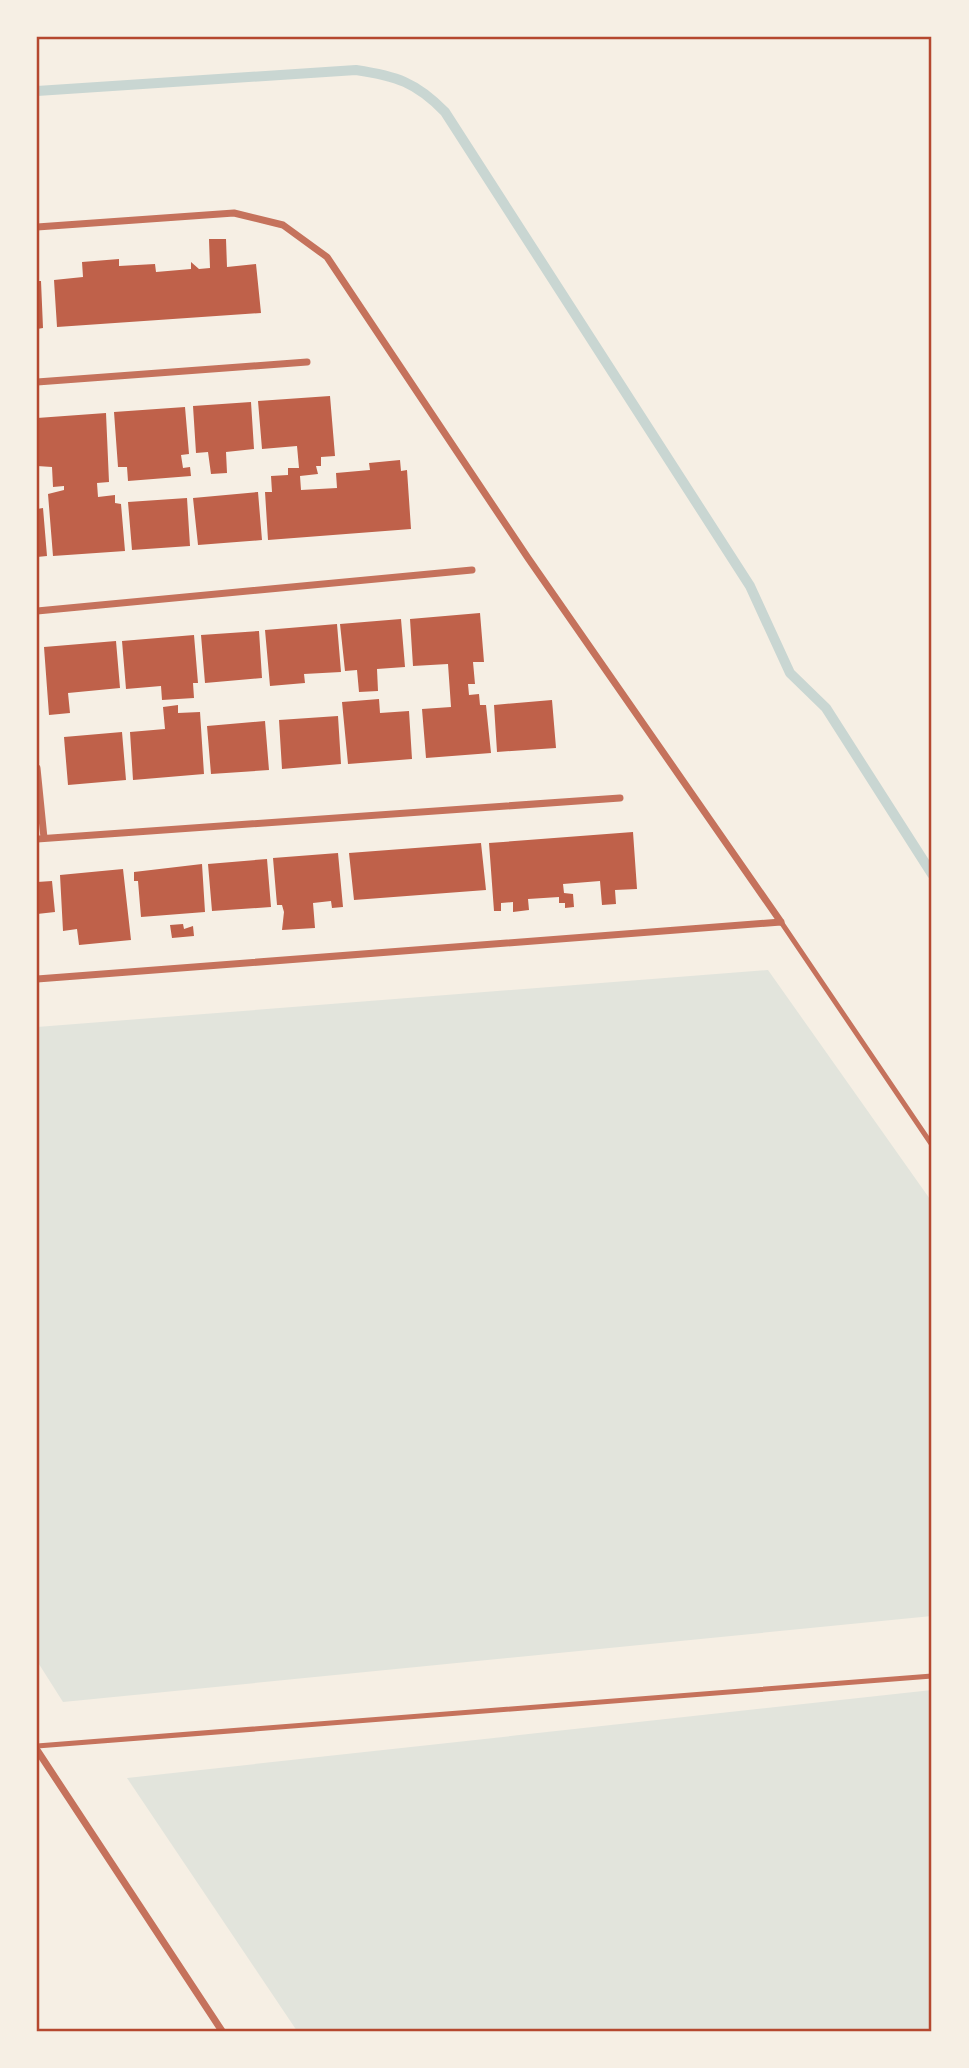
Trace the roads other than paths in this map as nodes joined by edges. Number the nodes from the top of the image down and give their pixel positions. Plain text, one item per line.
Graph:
1 (37, 227) edge
2 (307, 362) dead end
3 (37, 382) edge
4 (472, 570) dead end
5 (37, 611) edge
6 (37, 768) edge
7 (620, 799) dead end
8 (41, 839) edge
9 (780, 922) junction
10 (37, 979) edge
11 (932, 1145) edge
12 (932, 1676) edge
13 (37, 1748) edge
14 (222, 2031) edge

1 - 9 street
2 - 3 street
4 - 5 street
6 - 8 street
7 - 8 street
9 - 10 street
9 - 11 lane
12 - 13 lane
13 - 14 street

